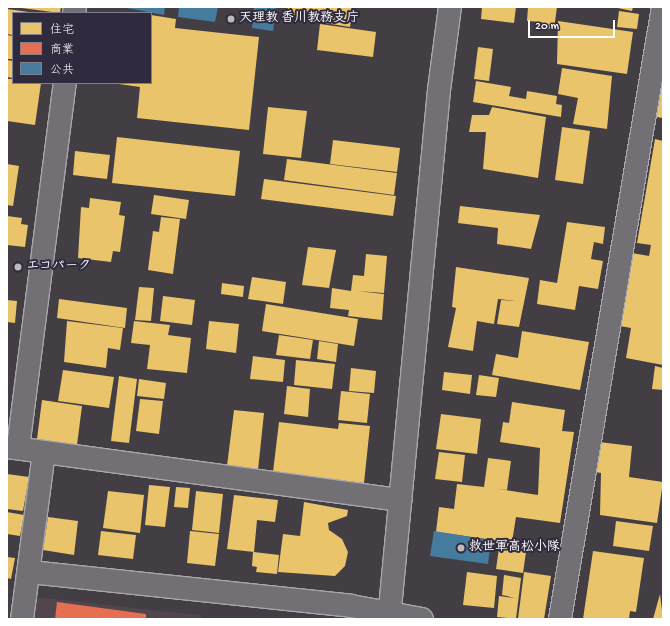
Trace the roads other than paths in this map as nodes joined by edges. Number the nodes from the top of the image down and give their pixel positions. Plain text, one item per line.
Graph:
1 (450, 7) edge
2 (663, 7) edge
3 (65, 84) edge
4 (13, 447) edge
5 (44, 452) junction
6 (400, 500) junction
7 (30, 572) junction
8 (390, 616) edge
9 (22, 619) edge
10 (422, 619) edge
11 (560, 619) edge

1 - 6 street
2 - 11 street
3 - 4 street
4 - 5 street
5 - 6 street
5 - 7 street
6 - 8 street
7 - 8 street
7 - 9 street
8 - 10 street

